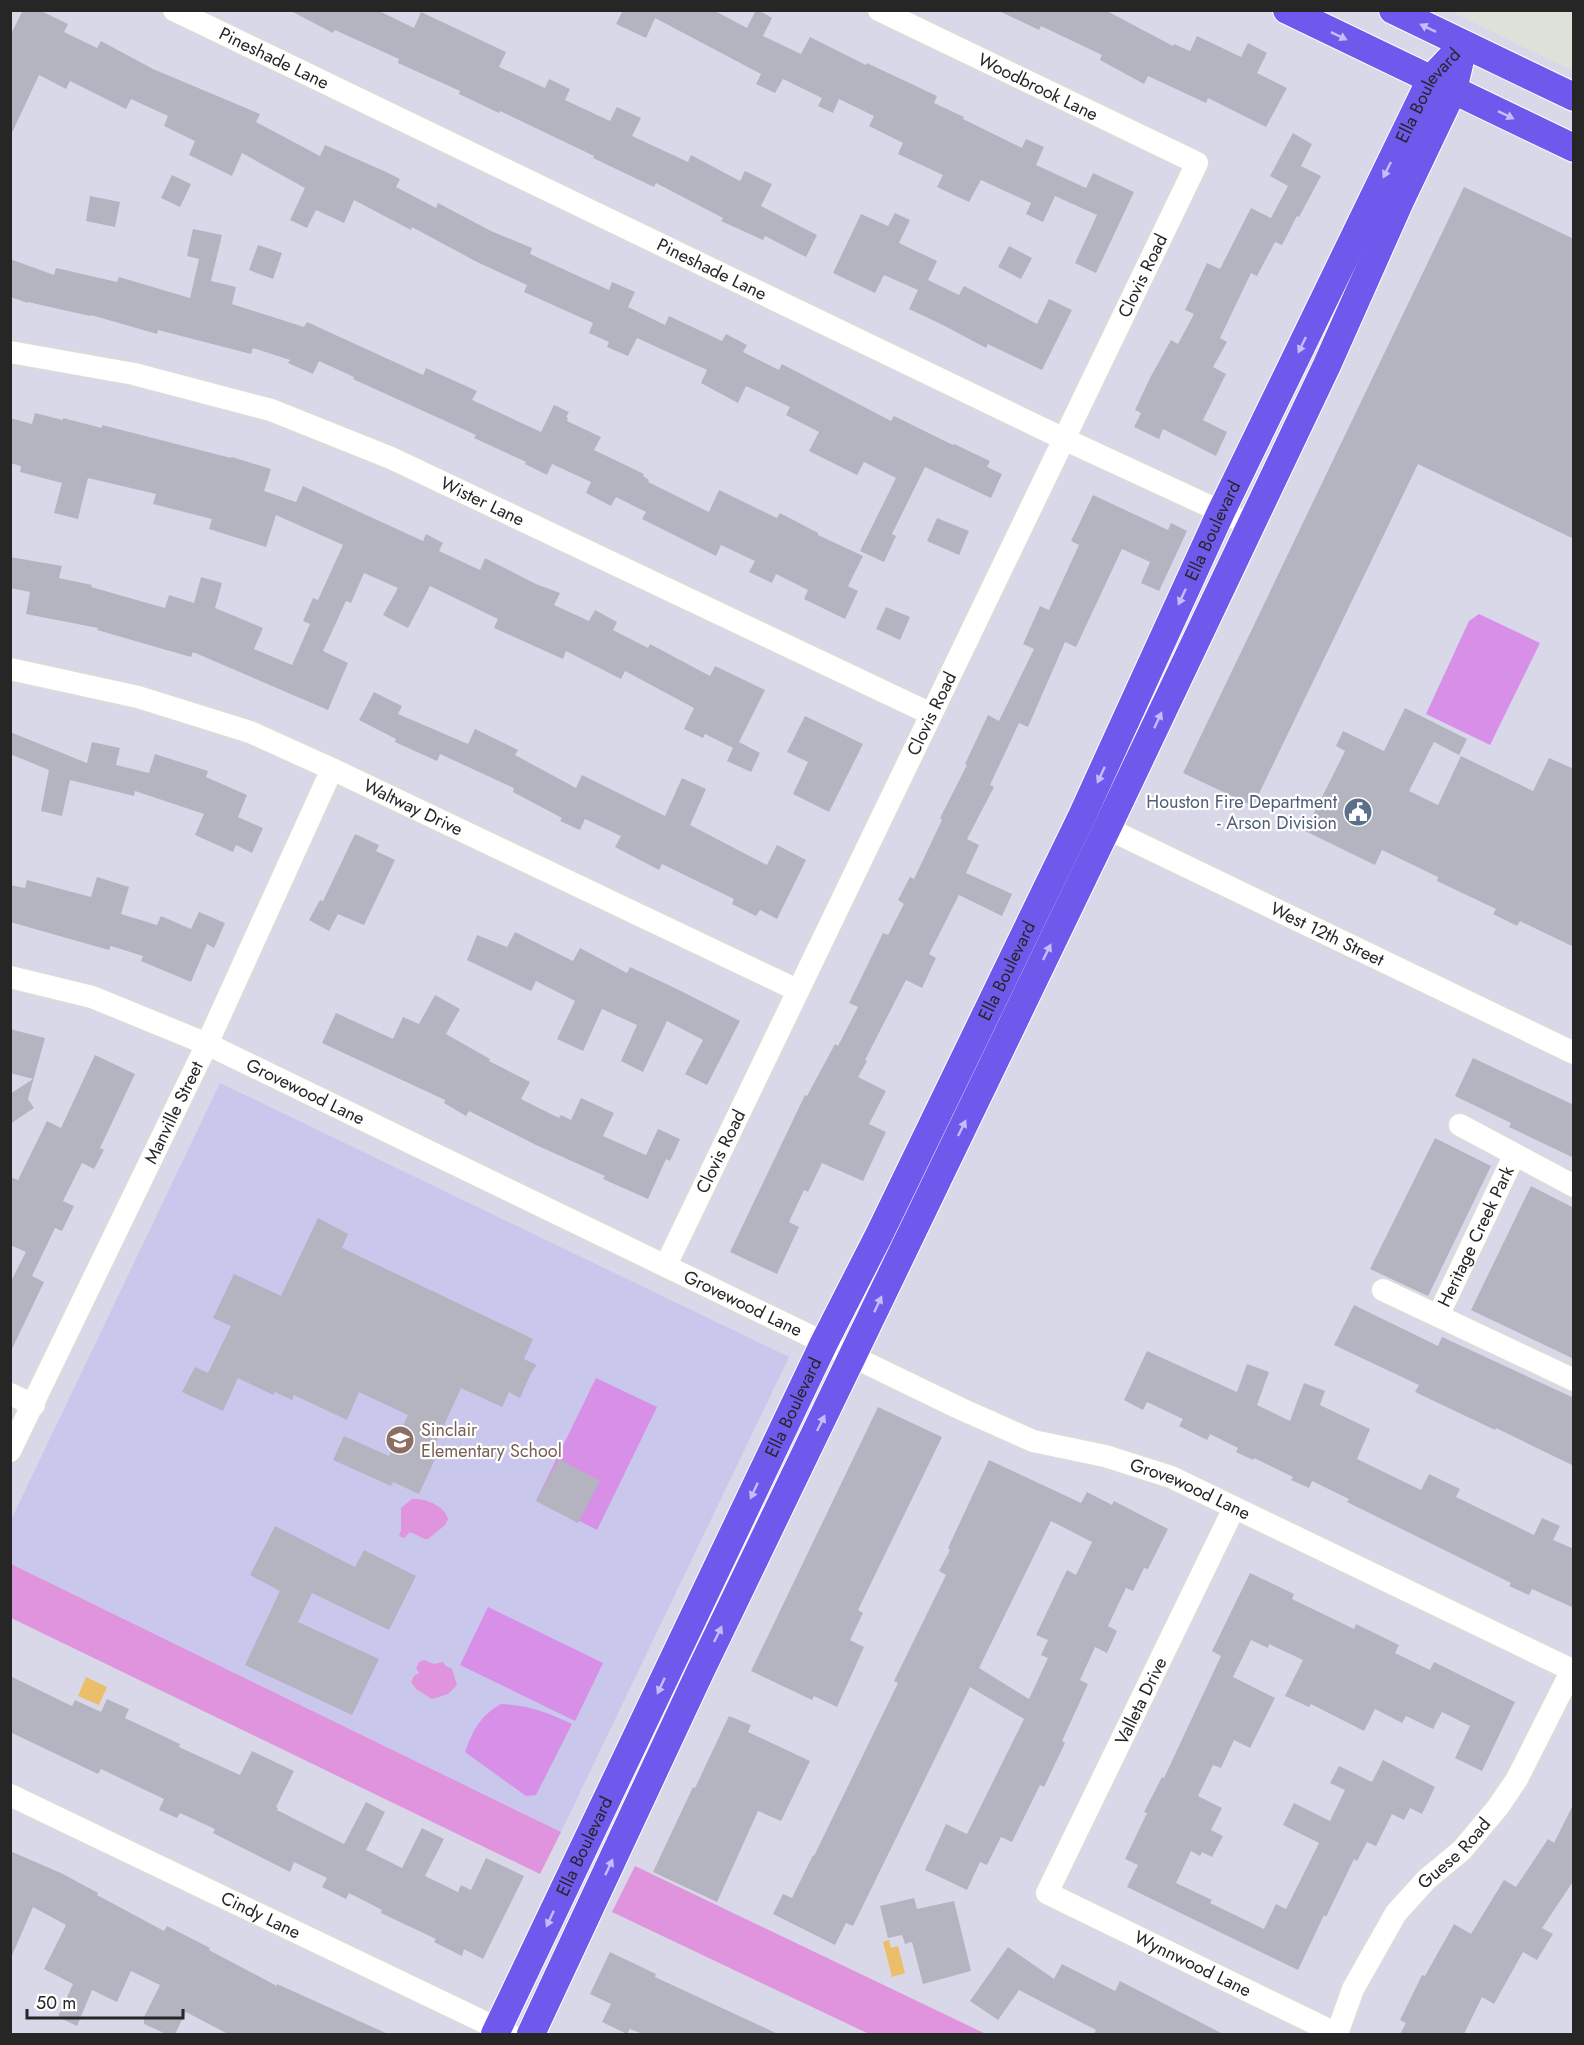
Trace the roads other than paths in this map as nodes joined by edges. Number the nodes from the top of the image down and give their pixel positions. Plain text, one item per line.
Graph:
1 (174, 10) edge
2 (879, 10) edge
3 (1287, 10) edge
4 (1393, 10) edge
5 (1463, 45) junction
6 (1442, 85) junction
7 (1574, 98) edge
8 (1574, 148) edge
9 (1197, 163) joint
10 (10, 352) edge
11 (1064, 439) junction
12 (1221, 512) junction
13 (1250, 525) junction
14 (10, 669) edge
15 (931, 714) junction
16 (332, 769) junction
17 (1094, 822) junction
18 (10, 977) edge
19 (797, 990) junction
20 (207, 1044) junction
21 (1574, 1053) edge
22 (1460, 1125) dead end
23 (1514, 1156) junction
24 (1574, 1186) edge
25 (666, 1265) junction
26 (1383, 1290) dead end
27 (1438, 1316) junction
28 (824, 1343) junction
29 (853, 1357) junction
30 (1574, 1380) edge
31 (10, 1394) edge
32 (34, 1405) junction
33 (10, 1451) edge
34 (1234, 1508) junction
35 (674, 1659) junction
36 (1573, 1671) edge
37 (700, 1672) junction
38 (10, 1794) edge
39 (1047, 1893) joint
40 (500, 2033) edge
41 (531, 2034) edge
42 (1337, 2034) edge

1 - 11 street, Pineshade Lane
2 - 9 street, Woodbrook Lane
3 -> 6 main road
5 -> 4 main road
5 - 6 main road, Ella Boulevard
5 - 7 main road
6 -> 8 main road
6 -> 12 main road, Ella Boulevard
6 - 13 main road, Ella Boulevard
9 - 11 street, Clovis Road
10 - 15 street, Wister Lane
11 - 12 street, Pineshade Lane
11 - 15 street, Clovis Road
12 - 13 street, Pineshade Lane
12 -> 17 main road, Ella Boulevard
17 -> 13 main road, Ella Boulevard
14 - 16 street, Waltway Drive
15 - 19 street, Clovis Road
16 - 19 street, Waltway Drive
16 - 20 street, Manville Street
17 - 21 street, West 12th Street
17 - 28 main road, Ella Boulevard
29 -> 17 main road, Ella Boulevard
18 - 20 street, Grovewood Lane
19 - 25 street, Clovis Road
20 - 25 street, Grovewood Lane
20 - 32 street, Manville Street
22 - 23 street
23 - 24 street
23 - 27 street, Heritage Creek Park
25 - 28 street, Grovewood Lane
26 - 27 street
27 - 30 street
28 - 29 street, Grovewood Lane
28 -> 35 main road, Ella Boulevard
29 - 34 street, Grovewood Lane
37 -> 29 main road, Ella Boulevard
31 - 32 street
32 - 33 street, Manville Street
34 - 36 street, Grovewood Lane
34 - 39 street, Valleta Drive
35 - 37 main road
35 -> 40 main road, Ella Boulevard
36 - 42 street, Guese Road
41 -> 37 main road, Ella Boulevard
38 - 40 street, Cindy Lane
39 - 42 street, Wynnwood Lane

